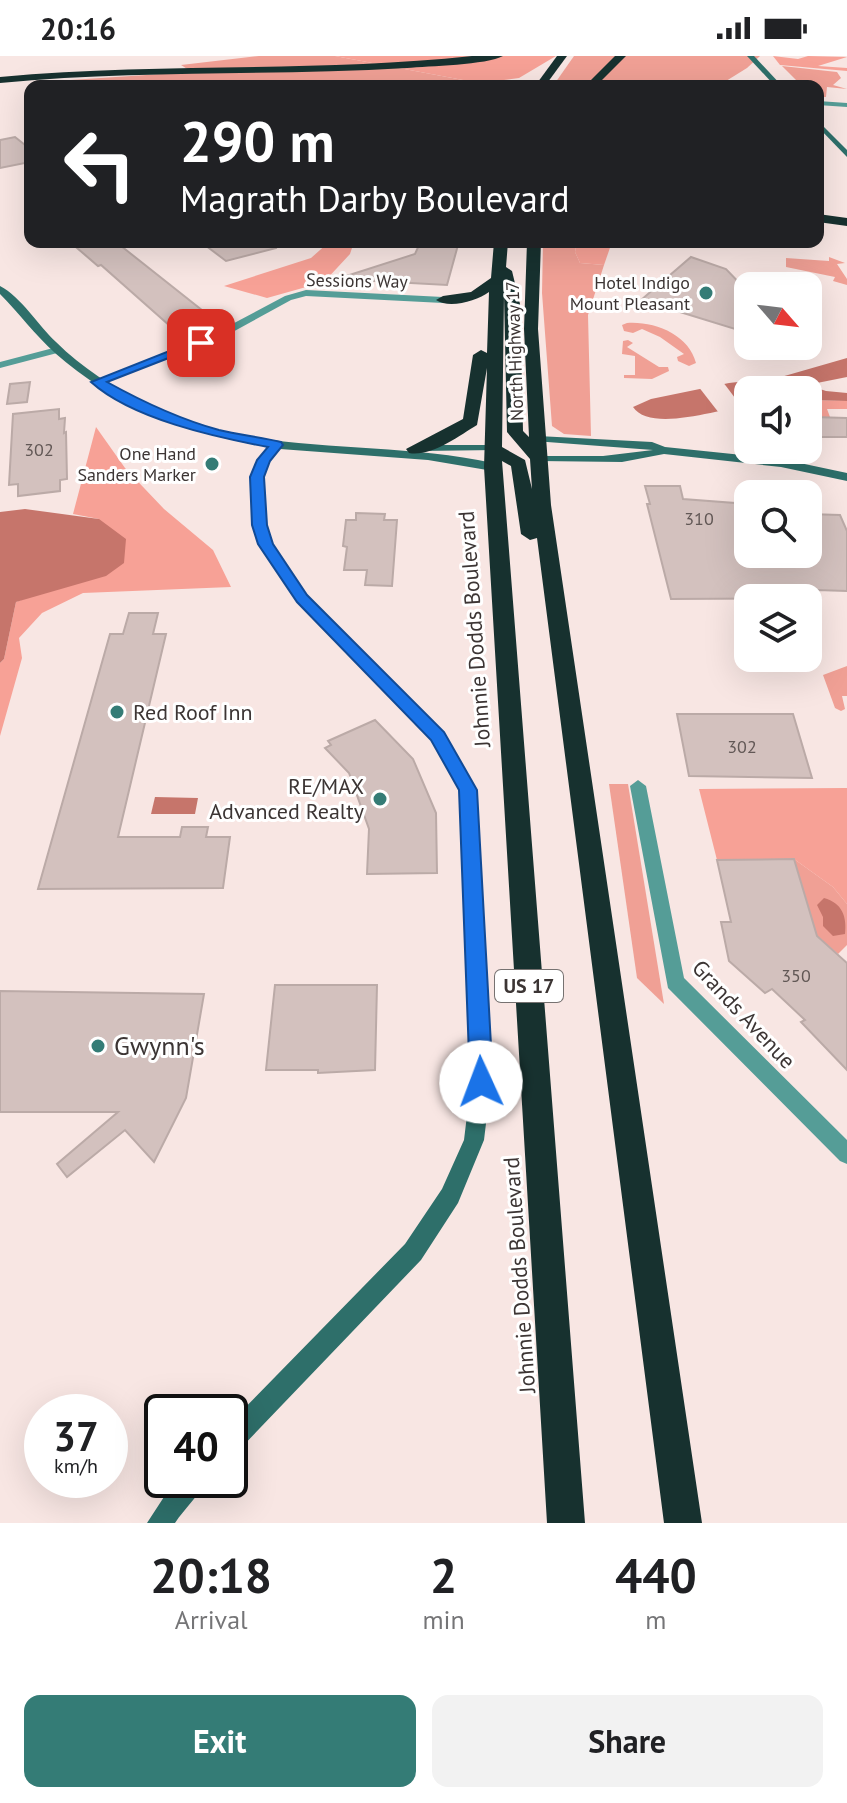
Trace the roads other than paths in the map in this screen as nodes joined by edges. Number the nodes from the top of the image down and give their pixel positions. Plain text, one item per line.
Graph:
1 (498, 56) edge
2 (562, 56) edge
3 (621, 56) edge
4 (750, 56) edge
5 (131, 59) dead end
6 (0, 73) edge
7 (0, 80) edge
8 (544, 80) edge
9 (596, 80) edge
10 (773, 80) edge
11 (824, 105) edge
12 (847, 105) edge
13 (824, 129) edge
14 (847, 154) edge
15 (824, 219) edge
16 (847, 222) edge
17 (501, 248) edge
18 (501, 248) edge
19 (534, 248) edge
20 (497, 280) junction
21 (0, 289) edge
22 (443, 300) joint
23 (495, 325) junction
24 (57, 350) junction
25 (0, 365) edge
26 (97, 382) junction
27 (277, 445) junction
28 (539, 449) junction
29 (663, 450) junction
30 (409, 451) junction
31 (492, 458) junction
32 (847, 477) edge
33 (560, 634) junction
34 (638, 786) dead end
35 (847, 1154) edge
36 (248, 1422) edge
37 (176, 1498) edge
38 (160, 1523) edge
39 (566, 1523) edge
40 (683, 1523) edge

1 - 7 highway
2 - 8 highway
3 - 9 highway
4 - 10 street
5 - 6 highway
11 - 12 street
13 - 14 street
15 - 16 highway
17 - 28 highway
18 - 20 highway, North Highway 17 / US 17
19 - 28 highway, North Highway 17
20 - 22 highway
20 - 23 highway, North Highway 17 / US 17
21 - 24 street
22 - 26 street, Sessions Way
23 - 30 highway
23 - 31 highway, North Highway 17 / US 17
24 - 25 street
24 - 26 street
26 - 27 street
27 - 30 street
27 - 36 street, Johnnie Dodds Boulevard
28 - 29 street
28 - 29 street
28 - 33 highway
29 - 32 street
30 - 31 street
30 - 31 street
31 - 33 highway
31 - 39 highway, Johnnie Dodds Boulevard / US 17
33 - 40 highway
34 - 35 street, Grands Avenue
37 - 38 street

